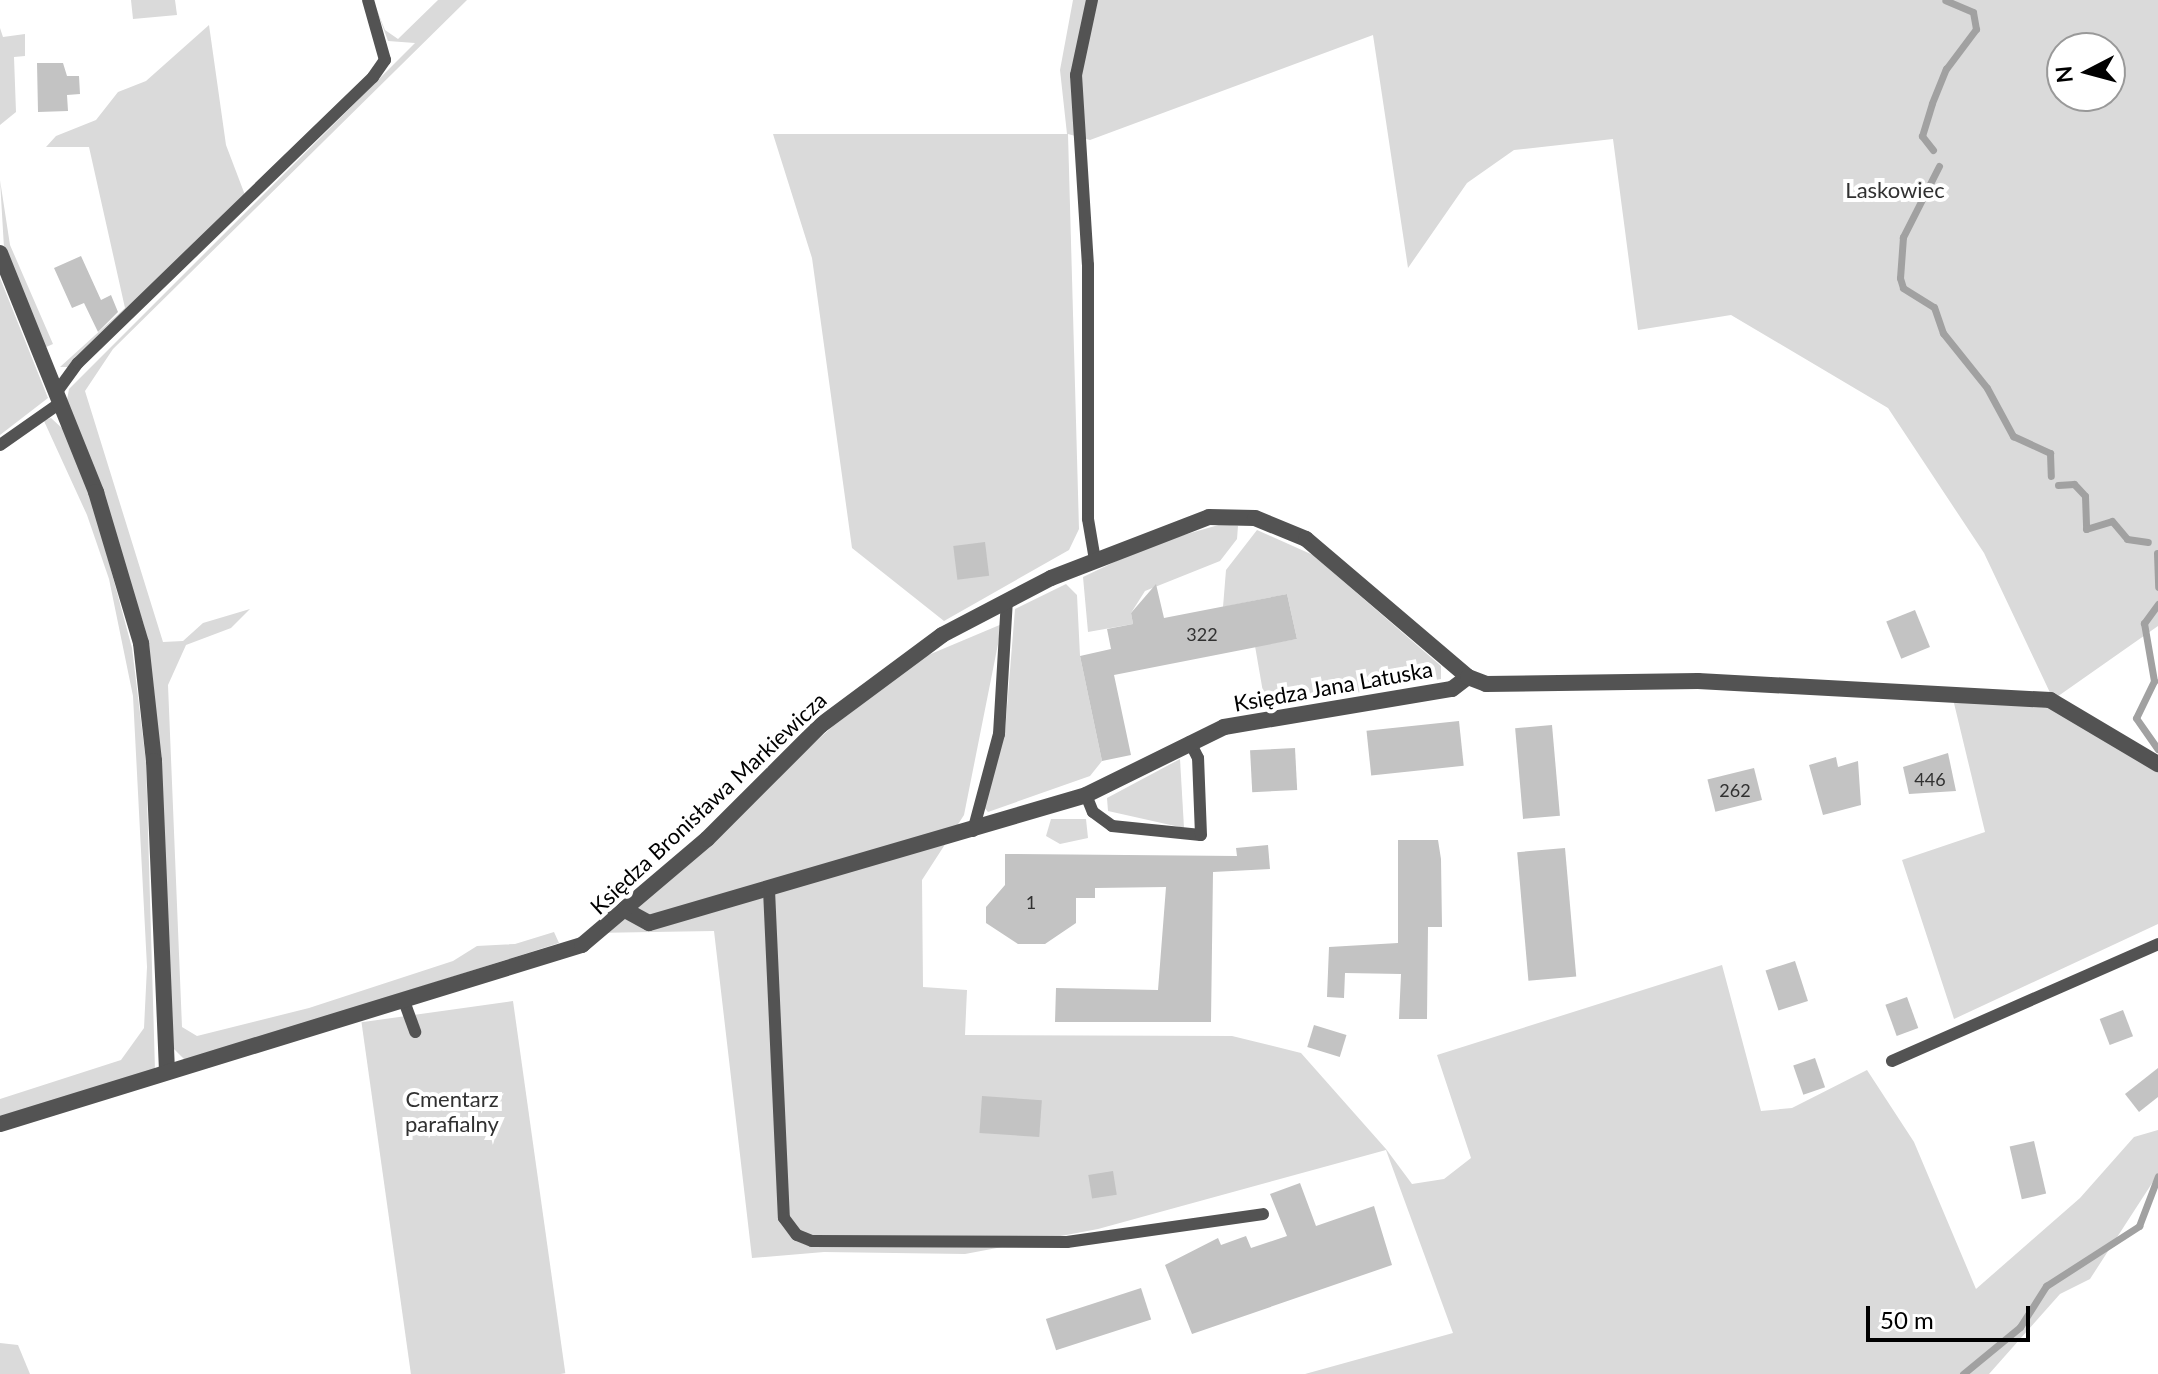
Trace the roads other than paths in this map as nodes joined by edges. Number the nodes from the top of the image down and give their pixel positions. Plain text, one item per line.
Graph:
1 (368, 0) edge
2 (1092, 0) edge
3 (0, 253) edge
4 (58, 398) junction
5 (0, 445) edge
6 (1095, 560) junction
7 (1007, 601) junction
8 (1468, 677) junction
9 (1190, 742) junction
10 (2158, 764) edge
11 (1086, 795) junction
12 (973, 831) junction
13 (769, 890) junction
14 (627, 911) junction
15 (2158, 944) edge
16 (404, 1001) junction
17 (415, 1032) dead end
18 (1892, 1061) dead end
19 (167, 1072) junction
20 (0, 1124) edge
21 (1263, 1214) dead end

1 - 4 lane
2 - 6 lane
3 - 4 street
4 - 5 lane
4 - 19 street
6 - 7 street, Księdza Bronisława Markiewicza
6 - 8 street, Księdza Bronisława Markiewicza
7 - 12 lane
7 - 14 street, Księdza Bronisława Markiewicza
8 - 9 street, Księdza Jana Latuska
8 - 10 street
9 - 11 street, Księdza Jana Latuska
9 - 11 lane
11 - 12 street, Księdza Jana Latuska
12 - 13 street, Księdza Jana Latuska
13 - 14 street, Księdza Jana Latuska
13 - 21 lane
14 - 16 street, Księdza Bronisława Markiewicza
15 - 18 lane
16 - 17 lane
16 - 19 street, Księdza Bronisława Markiewicza
19 - 20 street, Księdza Bronisława Markiewicza

